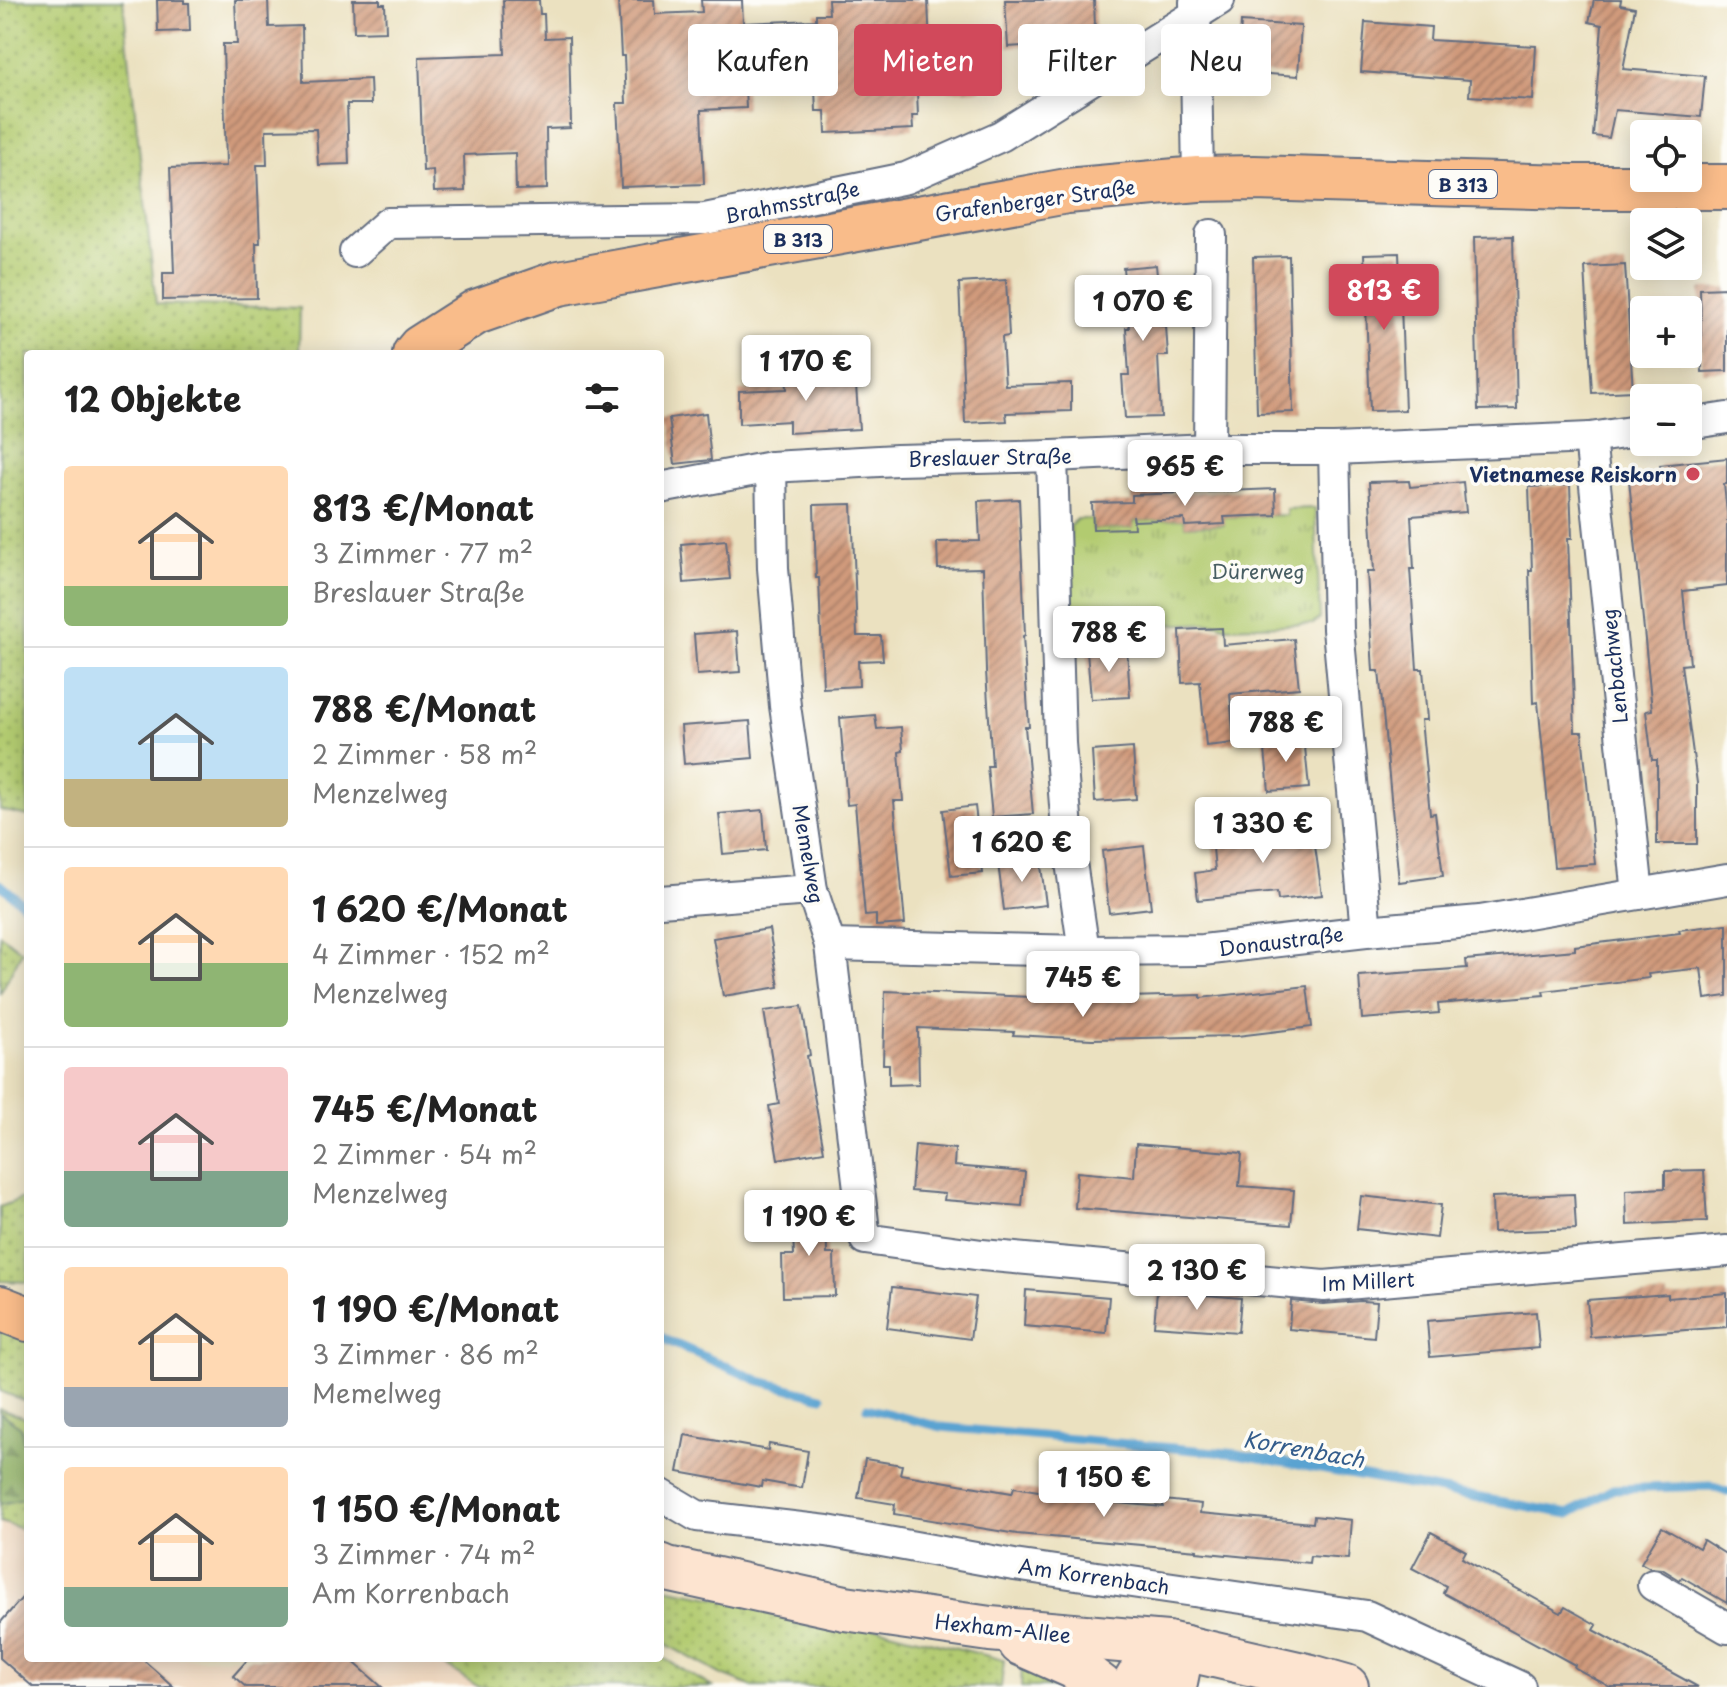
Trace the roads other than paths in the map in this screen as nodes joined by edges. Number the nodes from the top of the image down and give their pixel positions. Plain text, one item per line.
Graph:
1 (1203, 5) edge
2 (1198, 179) junction
3 (1727, 187) edge
4 (1211, 235) dead end
5 (355, 252) dead end
6 (418, 350) edge
7 (1727, 418) edge
8 (1702, 422) edge
9 (1630, 432) edge
10 (1590, 438) junction
11 (1209, 449) junction
12 (1334, 449) junction
13 (1052, 456) junction
14 (771, 467) junction
15 (664, 487) edge
16 (1727, 879) edge
17 (812, 890) junction
18 (1638, 894) junction
19 (664, 901) edge
20 (1366, 931) junction
21 (830, 945) junction
22 (1084, 951) junction
23 (865, 1239) joint
24 (1727, 1251) edge
25 (24, 1302) edge
26 (0, 1308) edge
27 (24, 1317) edge
28 (664, 1496) edge
29 (664, 1568) edge
30 (1653, 1585) dead end
31 (1727, 1628) edge
32 (990, 1629) junction
33 (1174, 1659) edge
34 (1101, 1687) edge
35 (1133, 1687) edge
36 (1346, 1687) edge
37 (1520, 1687) edge

1 - 2 street
1 - 5 street, Brahmsstraße
2 - 3 main road, Grafenberger Straße / B 313
2 - 6 main road, Grafenberger Straße / B 313
4 - 11 street
7 - 8 street
9 - 10 street, Breslauer Straße
10 - 12 street, Breslauer Straße
10 - 18 street, Lenbachweg
11 - 12 street, Breslauer Straße
11 - 13 street, Breslauer Straße
12 - 20 street
13 - 14 street, Breslauer Straße
13 - 22 street
14 - 15 street, Breslauer Straße
14 - 17 street, Memelweg
16 - 18 street, Donaustraße
17 - 19 street
17 - 21 street, Memelweg
18 - 20 street, Donaustraße
20 - 22 street, Donaustraße
21 - 22 street, Donaustraße
21 - 23 street, Memelweg
23 - 24 street, Im Millert
25 - 26 main road
26 - 27 main road
28 - 37 street, Am Korrenbach
29 - 32 main road, Hexham-Allee
30 - 31 street
32 - 33 main road, Hexham-Allee
32 - 34 main road
33 - 35 main road
33 - 36 main road, Hexham-Allee

